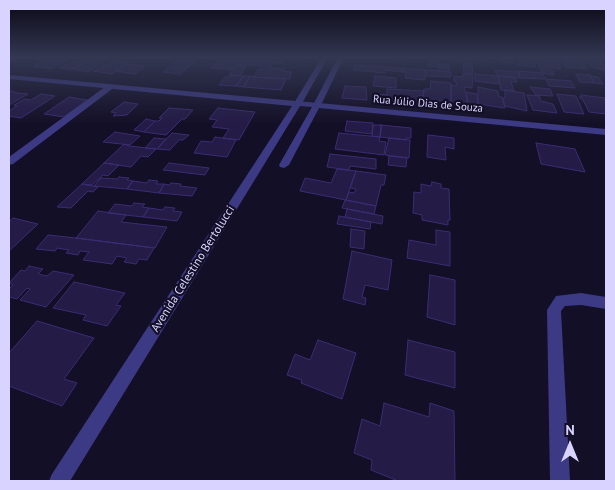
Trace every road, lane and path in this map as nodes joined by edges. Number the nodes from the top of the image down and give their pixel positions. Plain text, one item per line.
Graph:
1 (42, 80) edge
2 (312, 80) edge
3 (329, 80) edge
4 (112, 86) junction
5 (298, 103) junction
6 (317, 104) junction
7 (606, 132) edge
8 (9, 162) edge
9 (284, 165) dead end
10 (606, 303) edge
11 (59, 481) edge
12 (560, 481) edge

1 - 4 street, Rua Júlio Dias de Souza
2 - 5 street, Avenida Celestino Bertolucci
3 - 6 street
4 - 5 street, Rua Júlio Dias de Souza
4 - 8 street
5 - 6 street, Rua Júlio Dias de Souza
5 - 11 street, Avenida Celestino Bertolucci
6 - 7 street, Rua Júlio Dias de Souza
6 - 9 street
10 - 12 street

